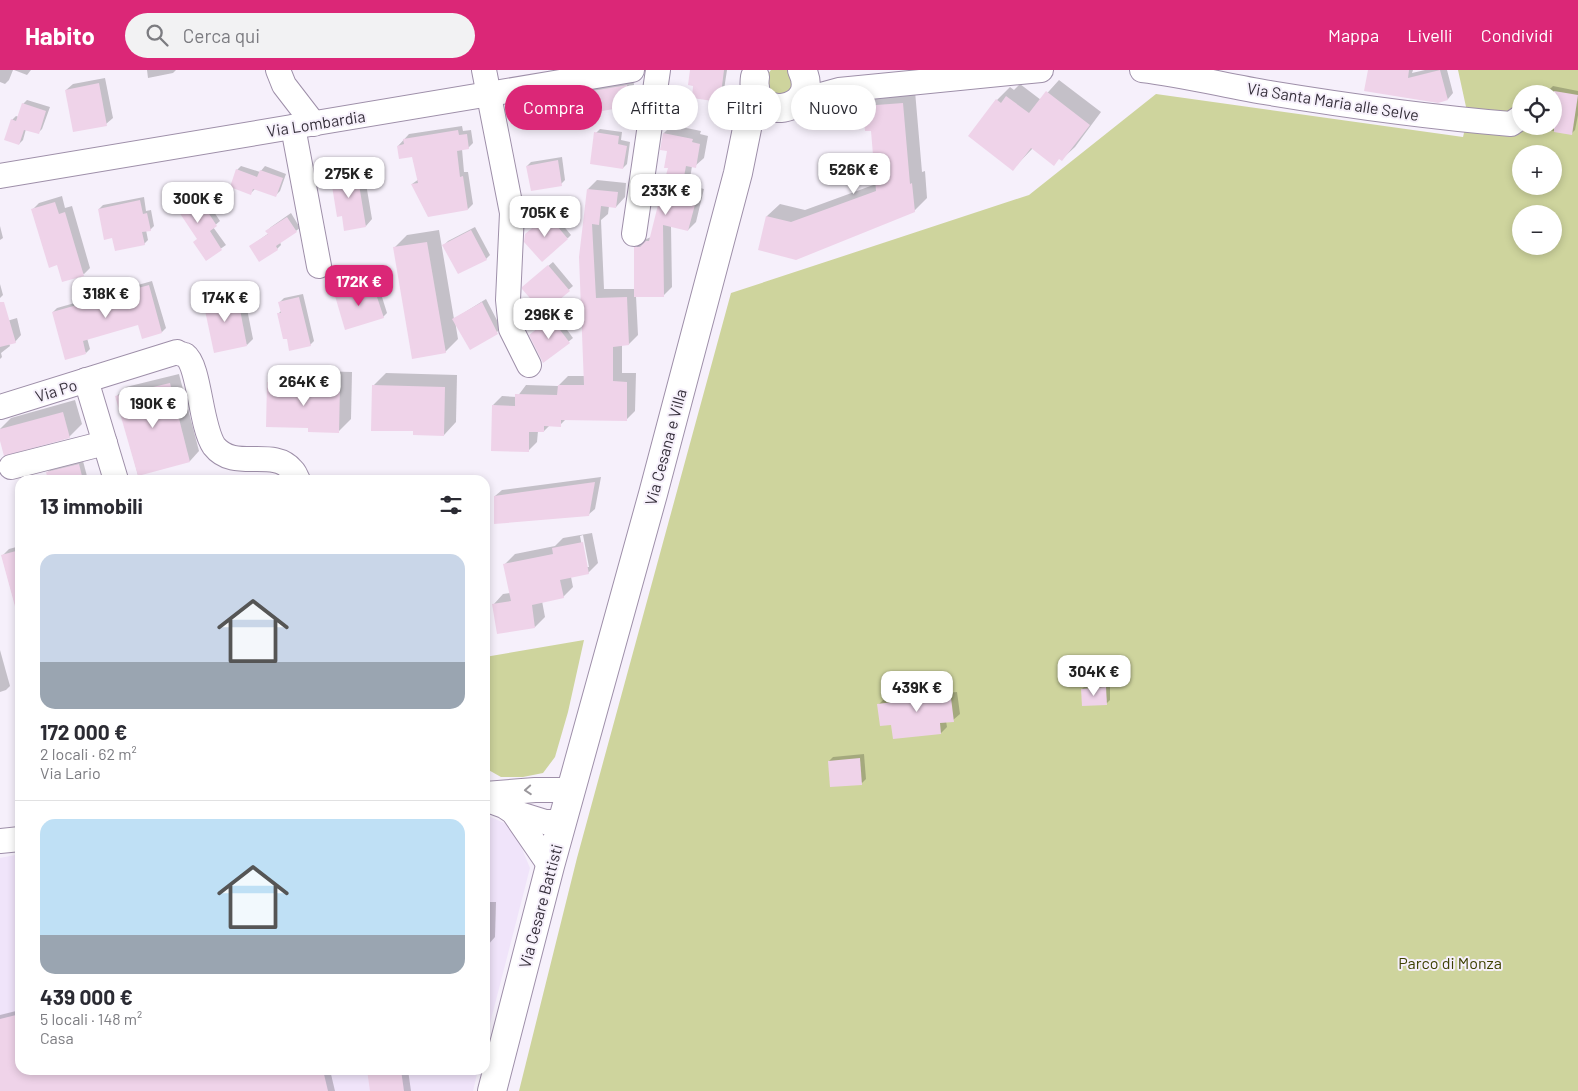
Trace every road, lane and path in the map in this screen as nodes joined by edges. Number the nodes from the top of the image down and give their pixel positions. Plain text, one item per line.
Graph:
1 (278, 70) edge
2 (484, 70) edge
3 (632, 70) edge
4 (658, 70) edge
5 (1041, 70) edge
6 (1142, 70) edge
7 (756, 75) edge
8 (876, 86) edge
9 (791, 92) edge
10 (489, 94) junction
11 (791, 95) edge
12 (1512, 123) edge
13 (303, 126) junction
14 (738, 173) junction
15 (0, 176) edge
16 (634, 234) dead end
17 (319, 266) dead end
18 (529, 365) dead end
19 (86, 380) junction
20 (0, 407) edge
21 (105, 443) junction
22 (11, 467) dead end
23 (115, 475) edge
24 (295, 475) edge
25 (589, 720) joint
26 (571, 790) junction
27 (490, 794) edge
28 (490, 801) edge
29 (513, 812) junction
30 (562, 822) junction
31 (15, 840) edge
32 (0, 842) edge
33 (550, 866) junction
34 (492, 1091) edge

1 - 13 street
2 - 10 street
3 - 10 street, Via Lombardia
4 - 16 street
5 - 8 street
6 - 12 street, Via Santa Maria alle Selve
7 - 9 main road
7 - 14 main road, Via Cesana e Villa
10 - 13 street, Via Lombardia
10 - 18 street
11 - 14 main road, Via Cesana e Villa
13 - 15 street, Via Lombardia
13 - 17 street
14 - 25 main road, Via Cesana e Villa
19 - 20 street, Via Po
19 - 21 street
19 - 24 street, Via Po
21 - 22 street
21 - 23 street
25 - 26 main road, Via Cesare Battisti
26 -> 27 street
26 - 30 main road, Via Cesare Battisti
28 - 29 street
29 - 30 street
29 - 33 street
30 - 33 main road, Via Cesare Battisti
31 - 32 street
33 - 34 main road, Via Cesare Battisti

